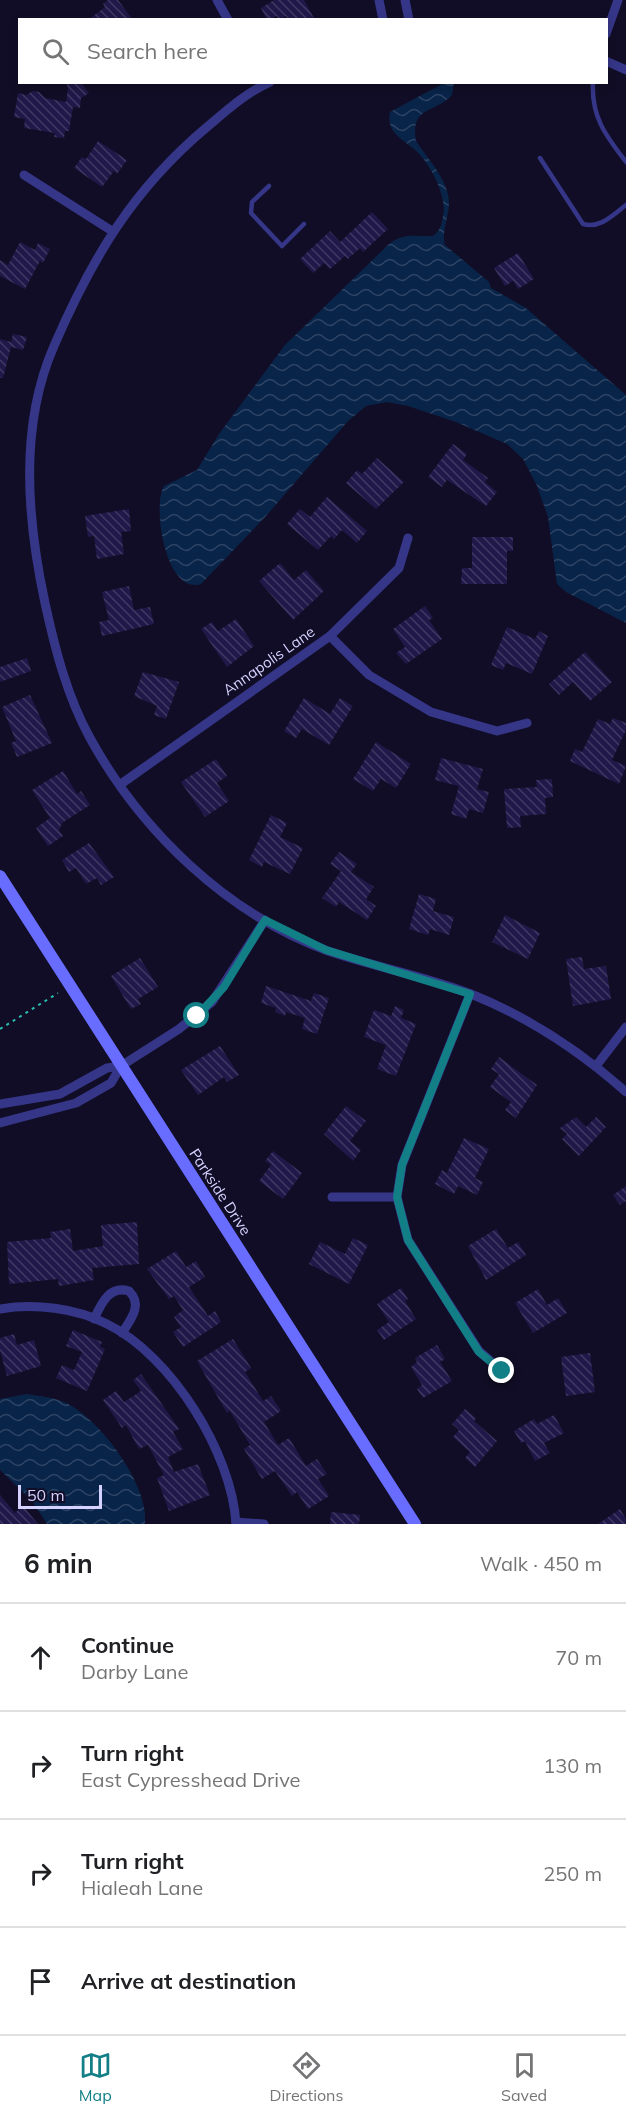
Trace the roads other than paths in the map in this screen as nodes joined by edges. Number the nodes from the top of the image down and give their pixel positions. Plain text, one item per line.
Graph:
1 (217, 0) edge
2 (379, 0) edge
3 (405, 0) edge
4 (618, 0) edge
5 (227, 18) edge
6 (383, 18) edge
7 (409, 18) edge
8 (608, 28) edge
9 (608, 63) edge
10 (626, 70) edge
11 (265, 84) edge
12 (592, 84) edge
13 (540, 158) dead end
14 (626, 162) edge
15 (24, 175) dead end
16 (269, 186) dead end
17 (626, 205) edge
18 (304, 224) dead end
19 (112, 231) junction
20 (408, 538) dead end
21 (330, 636) junction
22 (526, 723) dead end
23 (121, 784) junction
24 (0, 876) edge
25 (265, 920) junction
26 (470, 994) junction
27 (626, 1027) edge
28 (121, 1066) junction
29 (596, 1066) junction
30 (626, 1092) edge
31 (12, 1102) junction
32 (0, 1104) edge
33 (16, 1120) junction
34 (0, 1124) edge
35 (332, 1197) dead end
36 (397, 1197) junction
37 (0, 1309) edge
38 (94, 1319) junction
39 (122, 1333) junction
40 (502, 1371) dead end
41 (236, 1523) edge
42 (264, 1524) edge
43 (415, 1524) edge

1 - 5 street
2 - 6 street
3 - 7 street
4 - 8 street
9 - 10 street
11 - 19 street
12 - 14 lane
13 - 17 lane
15 - 19 street
16 - 18 lane
19 - 23 street
20 - 21 street, Annapolis Lane
21 - 22 street
21 - 23 street, Annapolis Lane
23 - 25 street
24 - 28 street, Parkside Drive
25 - 26 street
25 - 28 street
26 - 29 street
26 - 36 street
27 - 29 street
28 - 31 street
28 - 33 street
28 - 43 street, Parkside Drive
29 - 30 street
31 - 32 street
31 - 33 street
33 - 34 street
35 - 36 street
36 - 40 street
37 - 38 street
38 - 39 street
38 - 39 street
39 - 41 street
41 - 42 street

